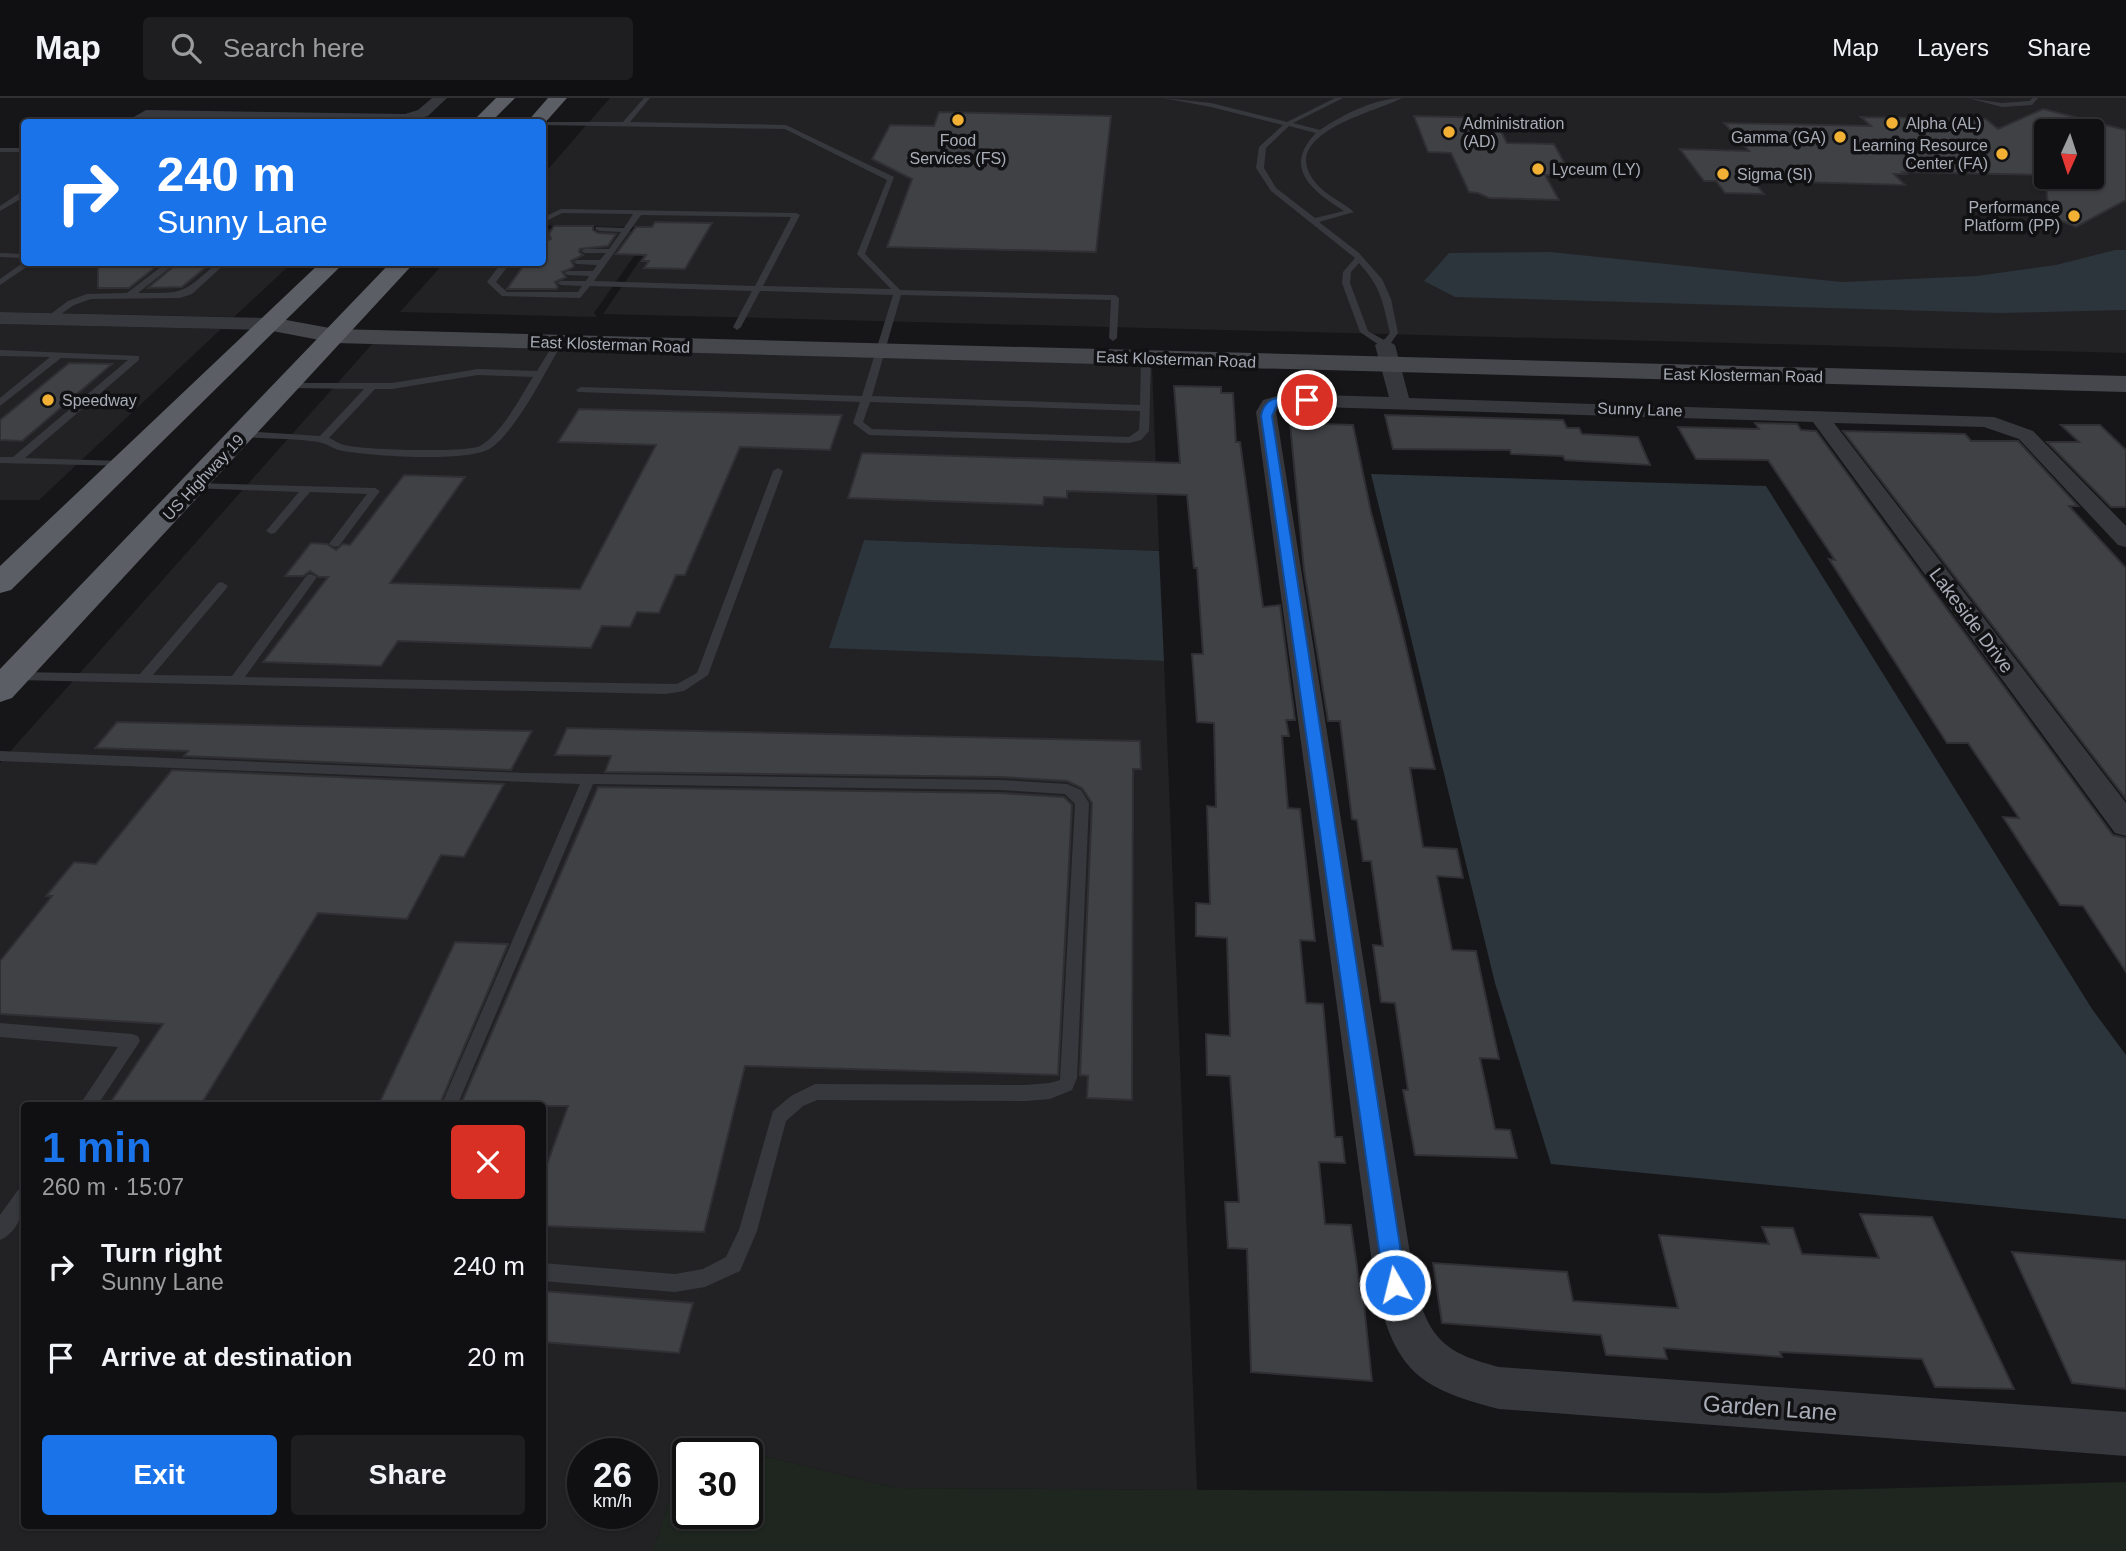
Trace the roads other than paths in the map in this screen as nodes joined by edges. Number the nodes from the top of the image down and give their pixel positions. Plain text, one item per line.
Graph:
1 (440, 98) edge
2 (506, 98) edge
3 (558, 98) edge
4 (647, 98) edge
5 (1166, 98) edge
6 (1340, 98) edge
7 (1399, 98) edge
8 (1971, 98) edge
9 (2043, 98) edge
10 (2033, 100) edge
11 (137, 119) edge
12 (484, 119) edge
13 (539, 119) edge
14 (546, 123) edge
15 (626, 123) junction
16 (1285, 124) junction
17 (1320, 132) junction
18 (0, 150) edge
19 (21, 150) edge
20 (21, 196) edge
21 (0, 209) edge
22 (639, 212) junction
23 (546, 219) edge
24 (1313, 221) junction
25 (546, 228) edge
26 (552, 229) dead end
27 (599, 229) dead end
28 (626, 230) junction
29 (593, 239) dead end
30 (619, 239) junction
31 (585, 251) dead end
32 (611, 251) junction
33 (0, 255) edge
34 (21, 256) edge
35 (1358, 260) junction
36 (577, 262) dead end
37 (603, 262) junction
38 (24, 266) edge
39 (168, 266) edge
40 (218, 266) edge
41 (330, 266) edge
42 (400, 266) edge
43 (505, 269) edge
44 (568, 273) dead end
45 (595, 274) junction
46 (491, 282) junction
47 (511, 282) dead end
48 (0, 283) edge
49 (561, 283) dead end
50 (589, 284) junction
51 (758, 289) junction
52 (898, 292) junction
53 (129, 296) junction
54 (0, 318) edge
55 (48, 319) junction
56 (270, 324) junction
57 (344, 326) junction
58 (737, 327) junction
59 (1113, 338) junction
60 (885, 341) junction
61 (559, 342) junction
62 (0, 353) edge
63 (59, 355) junction
64 (1387, 355) junction
65 (1146, 359) junction
66 (2126, 362) edge
67 (539, 374) junction
68 (2126, 384) edge
69 (289, 385) junction
70 (372, 386) junction
71 (581, 390) dead end
72 (866, 398) junction
73 (1400, 402) junction
74 (0, 403) edge
75 (1145, 408) junction
76 (1818, 415) junction
77 (243, 434) junction
78 (323, 439) junction
79 (0, 460) edge
80 (15, 461) junction
81 (123, 464) junction
82 (778, 471) dead end
83 (194, 486) junction
84 (307, 489) junction
85 (271, 531) dead end
86 (2126, 540) edge
87 (335, 544) dead end
88 (311, 577) dead end
89 (0, 583) edge
90 (222, 586) dead end
91 (143, 679) junction
92 (235, 681) junction
93 (7, 683) edge
94 (0, 756) edge
95 (589, 778) junction
96 (2126, 825) edge
97 (1, 1031) edge
98 (90, 1102) edge
99 (451, 1102) edge
100 (21, 1200) edge
101 (0, 1231) edge
102 (546, 1272) edge
103 (1422, 1354) joint
104 (2126, 1434) edge

1 - 11 street
2 - 12 highway
3 - 13 highway
4 - 15 lane
5 - 16 lane
6 - 16 lane
7 - 17 lane
8 - 10 lane
9 - 10 lane
14 - 15 lane
15 - 52 lane
16 - 17 lane
16 - 24 lane
17 - 24 lane
18 - 19 lane
20 - 21 lane
22 - 23 lane
22 - 28 lane
22 - 51 lane
24 - 35 lane
25 - 26 lane
27 - 28 lane
28 - 30 lane
29 - 30 lane
30 - 32 lane
31 - 32 lane
32 - 37 lane
33 - 34 lane
35 - 64 lane
35 - 64 lane
36 - 37 lane
37 - 45 lane
38 - 48 lane
39 - 53 lane
40 - 53 lane
41 - 56 highway
42 - 57 highway, US Highway 19
43 - 46 lane
44 - 45 lane
45 - 50 lane
46 - 47 lane
46 - 50 lane
49 - 50 lane
50 - 51 lane
51 - 52 lane
51 - 58 lane
52 - 59 lane
52 - 60 lane
53 - 55 lane
54 - 55 street, East Klosterman Road
55 - 56 street, East Klosterman Road
56 - 57 main road, East Klosterman Road
56 - 81 highway
57 - 58 main road, East Klosterman Road
57 - 61 main road, East Klosterman Road
57 - 69 highway, US Highway 19
58 - 60 main road, East Klosterman Road
59 - 60 main road, East Klosterman Road
59 - 64 main road, East Klosterman Road
60 - 61 main road, East Klosterman Road
60 - 65 main road, East Klosterman Road
60 - 72 lane
61 - 67 lane
62 - 63 lane
63 - 74 lane
63 - 80 lane
64 - 65 main road, East Klosterman Road
64 - 66 main road, East Klosterman Road
64 - 68 main road, East Klosterman Road
64 - 73 street
65 - 75 lane
67 - 70 lane
67 - 78 lane
69 - 70 lane
69 - 77 highway, US Highway 19
70 - 78 lane
71 - 72 lane
72 - 75 lane
72 - 75 lane
73 - 76 street, Sunny Lane
73 - 103 street, Sunny Lane
76 - 86 street, Sunny Lane
76 - 96 street, Lakeside Drive
77 - 78 lane
77 - 83 highway, US Highway 19
79 - 80 lane
80 - 81 lane
81 - 89 highway
82 - 92 lane
83 - 84 lane
83 - 93 highway, US Highway 19
84 - 85 lane
84 - 87 lane
88 - 92 lane
90 - 91 lane
91 - 92 lane
91 - 93 lane
94 - 95 lane
95 - 99 lane
95 - 102 lane
97 - 98 lane
100 - 101 lane
103 - 104 street, Garden Lane

